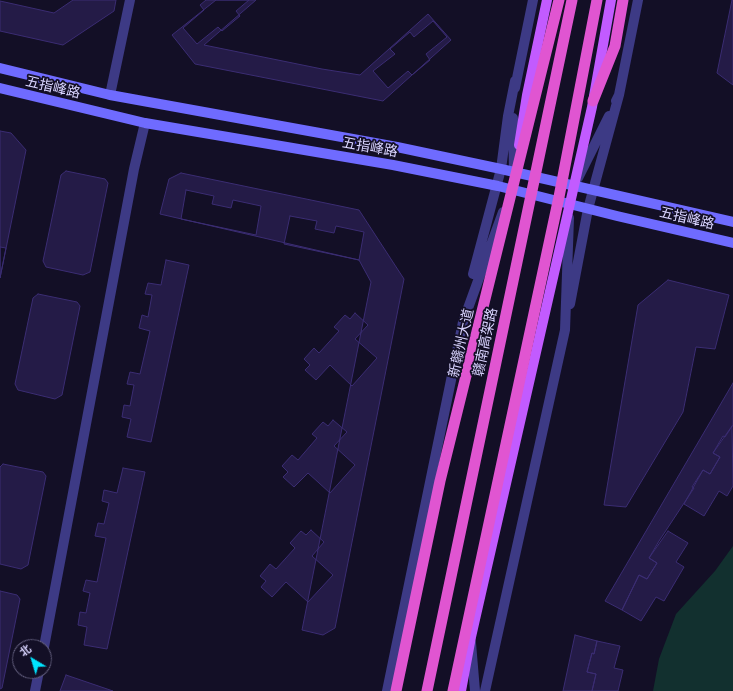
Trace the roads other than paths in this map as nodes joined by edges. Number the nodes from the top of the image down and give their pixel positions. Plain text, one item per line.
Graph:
1 (130, 0) edge
2 (532, 0) edge
3 (547, 0) edge
4 (559, 0) edge
5 (572, 0) edge
6 (597, 0) edge
7 (611, 0) edge
8 (623, 0) edge
9 (638, 0) edge
10 (0, 68) edge
11 (515, 81) junction
12 (0, 88) edge
13 (110, 94) junction
14 (619, 95) junction
15 (593, 101) junction
16 (145, 123) junction
17 (502, 169) junction
18 (514, 172) junction
19 (574, 185) junction
20 (498, 186) junction
21 (511, 189) junction
22 (593, 189) junction
23 (570, 204) junction
24 (588, 208) junction
25 (733, 222) edge
26 (733, 243) edge
27 (463, 322) junction
28 (565, 330) junction
29 (471, 637) junction
30 (46, 639) edge
31 (37, 679) edge
32 (35, 691) edge
33 (388, 691) edge
34 (396, 691) edge
35 (427, 691) edge
36 (453, 691) edge
37 (461, 691) edge
38 (475, 691) edge
39 (485, 691) edge

1 - 13 street
2 - 11 street
3 - 18 main road, 新赣州大道
4 - 34 highway, bridge
5 - 35 highway, 赣南高架路, bridge
6 - 36 highway, bridge
7 - 15 main road
8 - 15 highway
9 - 14 street
10 - 13 main road, 五指峰路
11 - 17 street
11 - 18 street
12 - 16 main road, 五指峰路
13 - 17 main road, 五指峰路
14 - 19 street
14 - 22 street
15 - 19 main road
16 - 20 main road, 五指峰路
16 - 30 street
17 - 18 main road, 五指峰路
17 - 20 street
18 - 19 main road, 五指峰路
18 - 21 main road, 新赣州大道
19 - 22 main road, 五指峰路
19 - 23 main road
20 - 21 main road, 五指峰路
20 - 27 street
21 - 23 main road, 五指峰路
21 - 27 street
21 - 34 main road, 新赣州大道
22 - 24 street
22 - 25 main road, 五指峰路
23 - 24 main road, 五指峰路
23 - 28 street
23 - 29 main road
24 - 26 main road, 五指峰路
24 - 28 street
27 - 33 street
28 - 39 street
29 - 37 main road
29 - 38 street
31 - 32 street

